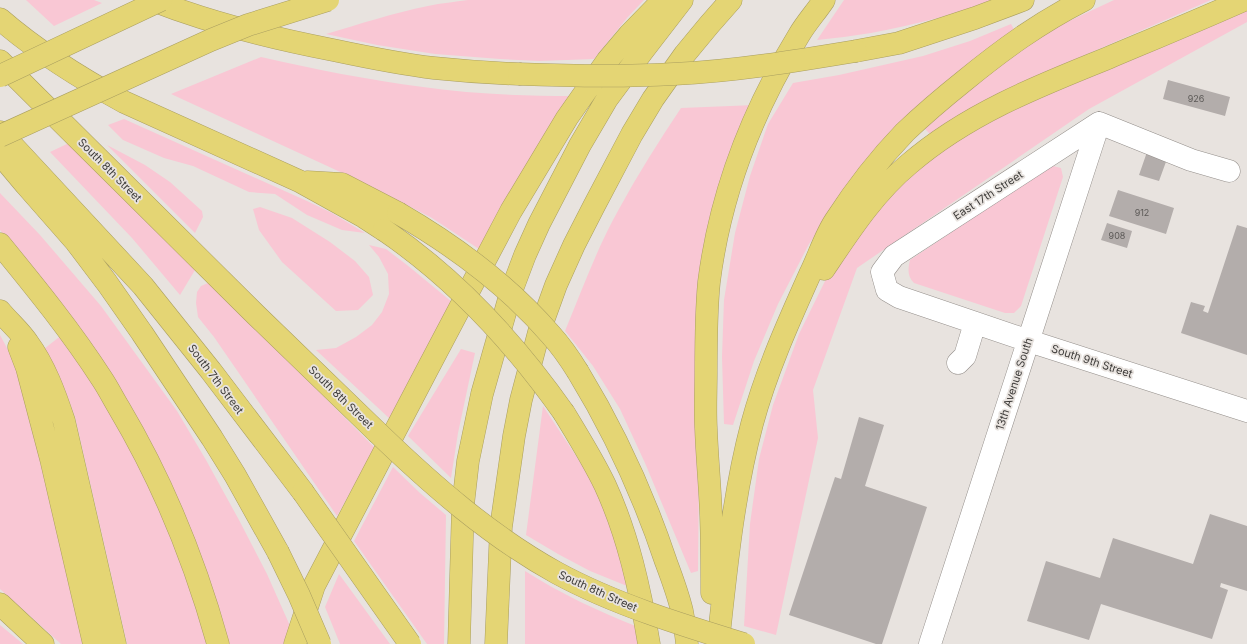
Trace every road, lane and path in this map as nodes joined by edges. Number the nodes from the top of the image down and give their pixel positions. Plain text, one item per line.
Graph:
1 (152, 0) edge
2 (161, 0) edge
3 (328, 0) edge
4 (663, 0) edge
5 (682, 0) edge
6 (732, 0) edge
7 (824, 0) edge
8 (1024, 0) edge
9 (1084, 0) edge
10 (1244, 0) edge
11 (0, 19) edge
12 (0, 61) edge
13 (0, 76) edge
14 (1099, 123) junction
15 (0, 132) edge
16 (0, 136) edge
17 (0, 154) edge
18 (1229, 171) dead end
19 (299, 181) junction
20 (0, 244) edge
21 (882, 272) joint
22 (792, 314) junction
23 (4, 316) edge
24 (975, 323) junction
25 (1028, 341) junction
26 (958, 363) dead end
27 (1247, 411) edge
28 (3, 607) edge
29 (43, 644) edge
30 (94, 644) edge
31 (115, 644) edge
32 (218, 644) edge
33 (295, 644) edge
34 (320, 644) edge
35 (410, 644) edge
36 (459, 644) edge
37 (496, 644) edge
38 (650, 644) edge
39 (688, 644) edge
40 (713, 644) edge
41 (718, 644) edge
42 (744, 644) edge
43 (930, 644) edge

1 - 8 highway, bridge
2 - 13 highway, bridge
3 - 16 highway, bridge
4 - 33 highway
5 - 36 highway
6 - 37 highway
7 - 40 highway
9 - 22 highway
10 - 22 highway
11 - 19 highway
12 - 42 highway, South 8th Street, bridge
14 - 18 street
14 - 21 street, East 17th Street
14 - 25 street, 13th Avenue South
15 - 35 highway, South 7th Street, bridge
17 - 34 highway, bridge
19 - 38 highway, bridge
19 - 39 highway, bridge
20 - 32 highway
21 - 24 street, South 9th Street
22 - 41 highway
23 - 30 highway
23 - 31 highway
24 - 25 street, South 9th Street
24 - 26 street
25 - 27 street, South 9th Street
25 - 43 street, 13th Avenue South
28 - 29 highway

